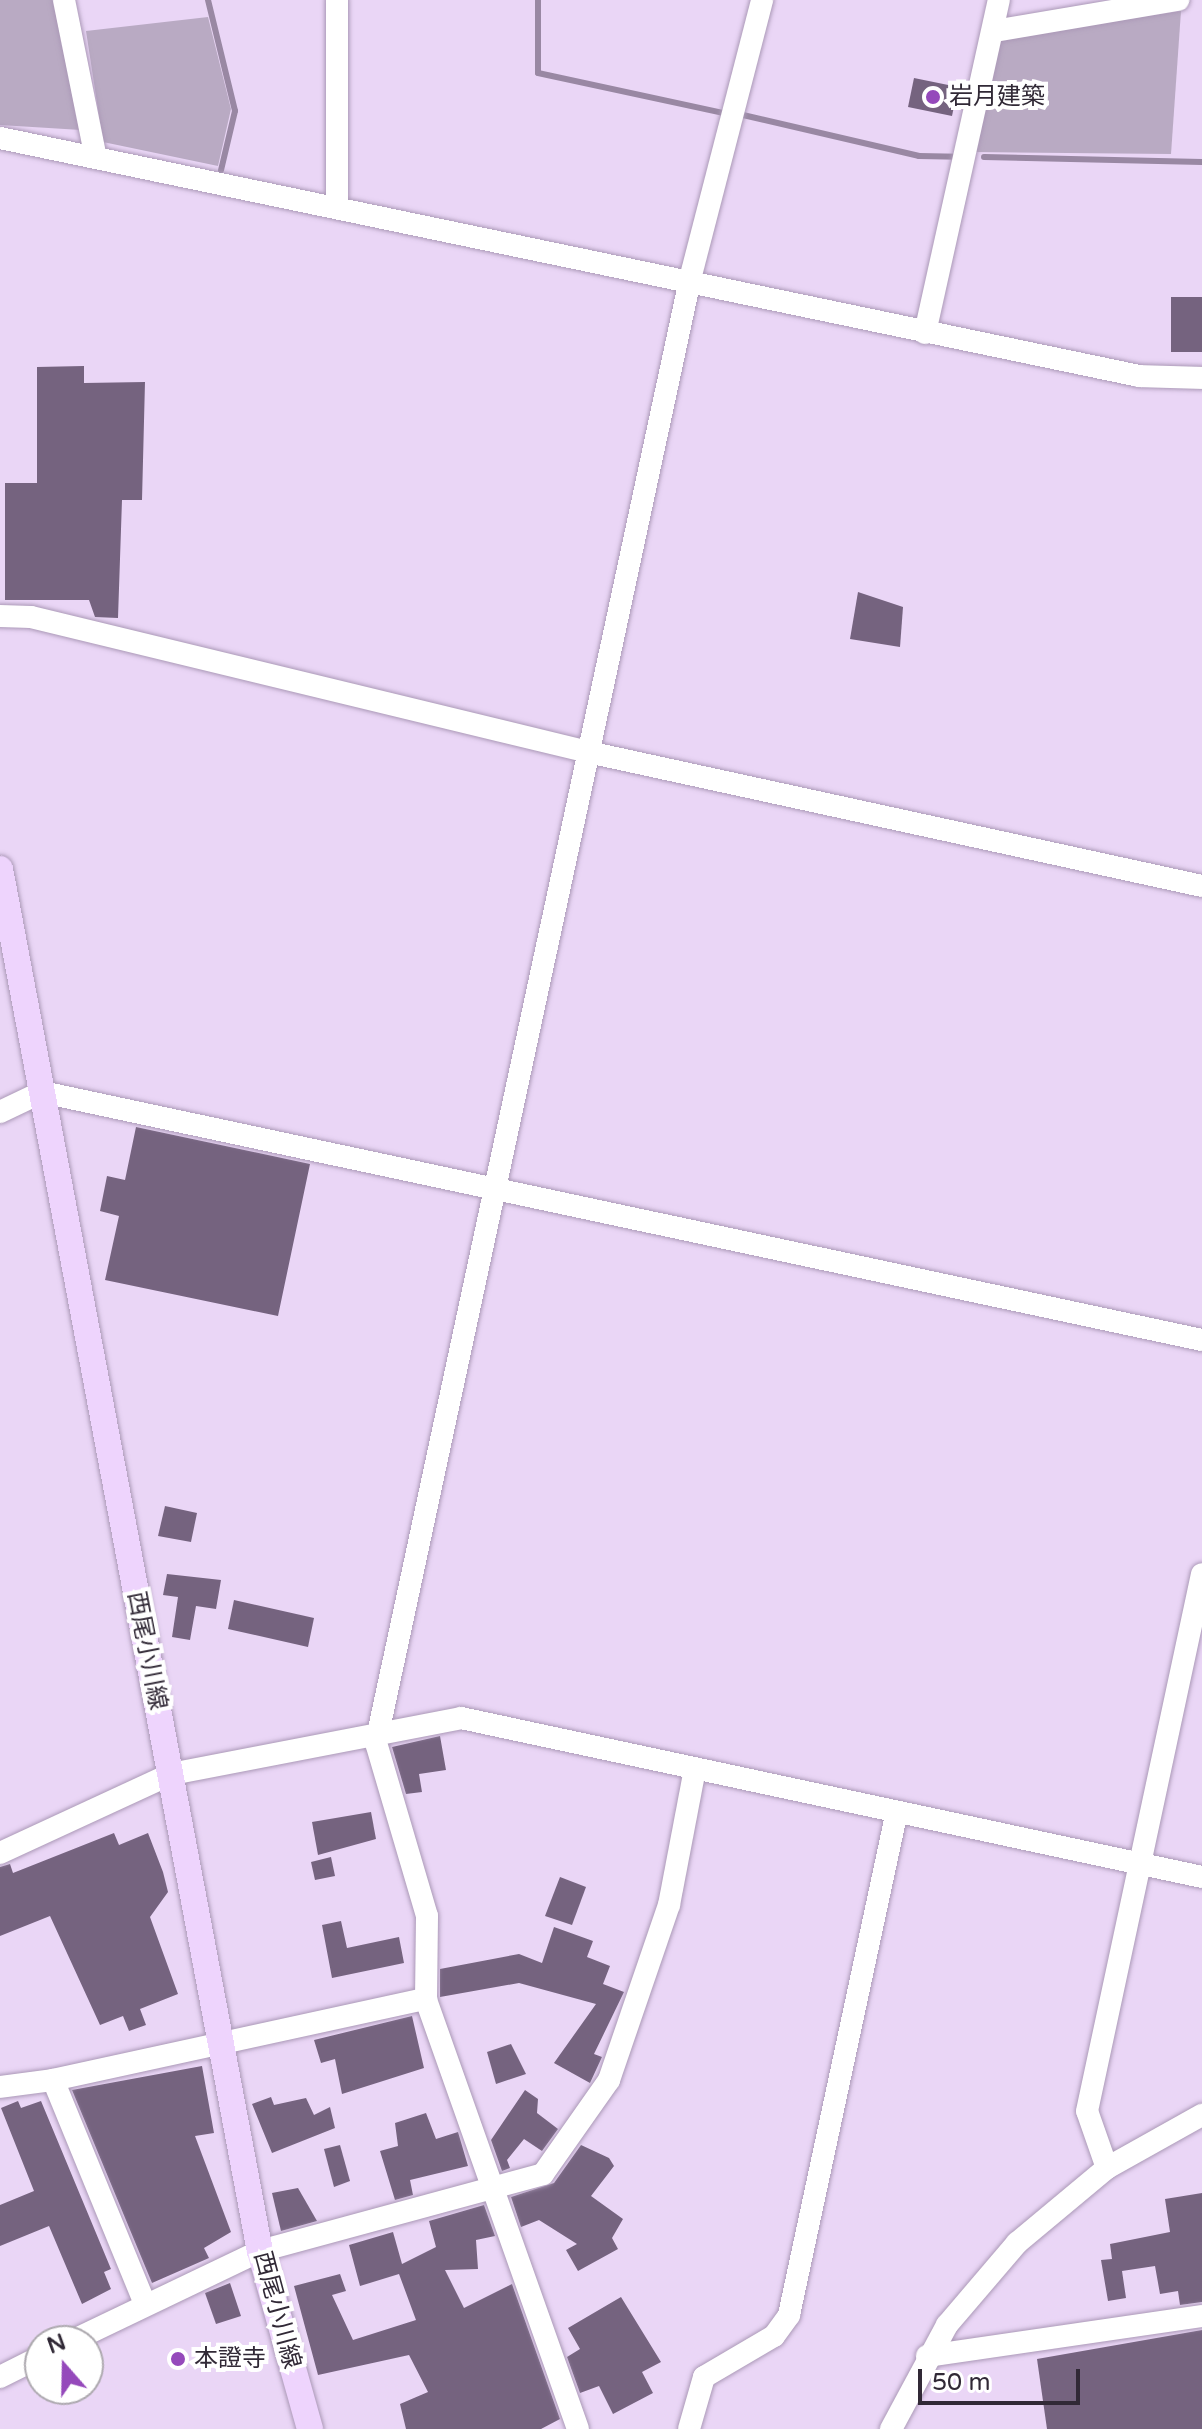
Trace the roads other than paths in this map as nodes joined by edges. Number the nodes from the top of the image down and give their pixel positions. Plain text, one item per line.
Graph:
1 (64, 0) edge
2 (337, 0) edge
3 (762, 0) edge
4 (999, 0) edge
5 (1178, 0) edge
6 (994, 31) junction
7 (0, 138) edge
8 (95, 154) junction
9 (337, 204) junction
10 (690, 279) junction
11 (925, 333) junction
12 (1202, 378) edge
13 (0, 616) edge
14 (588, 752) junction
15 (0, 869) edge
16 (1202, 886) edge
17 (42, 1092) junction
18 (0, 1112) edge
19 (493, 1187) junction
20 (1202, 1340) edge
21 (1202, 1574) edge
22 (378, 1734) junction
23 (695, 1769) junction
24 (171, 1774) junction
25 (897, 1811) junction
26 (0, 1853) edge
27 (1140, 1864) junction
28 (1202, 1877) edge
29 (426, 1999) junction
30 (220, 2042) junction
31 (53, 2080) junction
32 (0, 2087) edge
33 (1202, 2115) edge
34 (1107, 2168) junction
35 (494, 2192) junction
36 (260, 2251) junction
37 (145, 2304) junction
38 (1202, 2316) edge
39 (104, 2325) edge
40 (927, 2356) junction
41 (24, 2365) edge
42 (0, 2377) edge
43 (310, 2429) edge
44 (578, 2429) edge
45 (689, 2429) edge
46 (891, 2429) edge

1 - 8 street
2 - 9 street
3 - 10 street
4 - 6 street
5 - 6 street
6 - 11 street
7 - 8 street
8 - 9 street
9 - 10 street
10 - 11 street
10 - 14 street
11 - 12 street
13 - 14 street
14 - 16 street
14 - 19 street
15 - 17 main road, 西尾小川線
17 - 18 street
17 - 19 street
17 - 24 main road, 西尾小川線
19 - 20 street
19 - 22 street
21 - 27 street
22 - 23 street
22 - 24 street
22 - 29 street
23 - 25 street
23 - 35 street
24 - 26 street
24 - 30 main road, 西尾小川線
25 - 27 street
25 - 45 street
27 - 28 street
27 - 34 street
29 - 30 street
29 - 35 street
30 - 31 street
30 - 36 main road, 西尾小川線
31 - 32 street
31 - 37 street
33 - 34 street
34 - 40 street
35 - 36 street
35 - 44 street
36 - 37 street
36 - 43 main road, 西尾小川線
37 - 39 street
38 - 40 street
40 - 46 street
41 - 42 street

